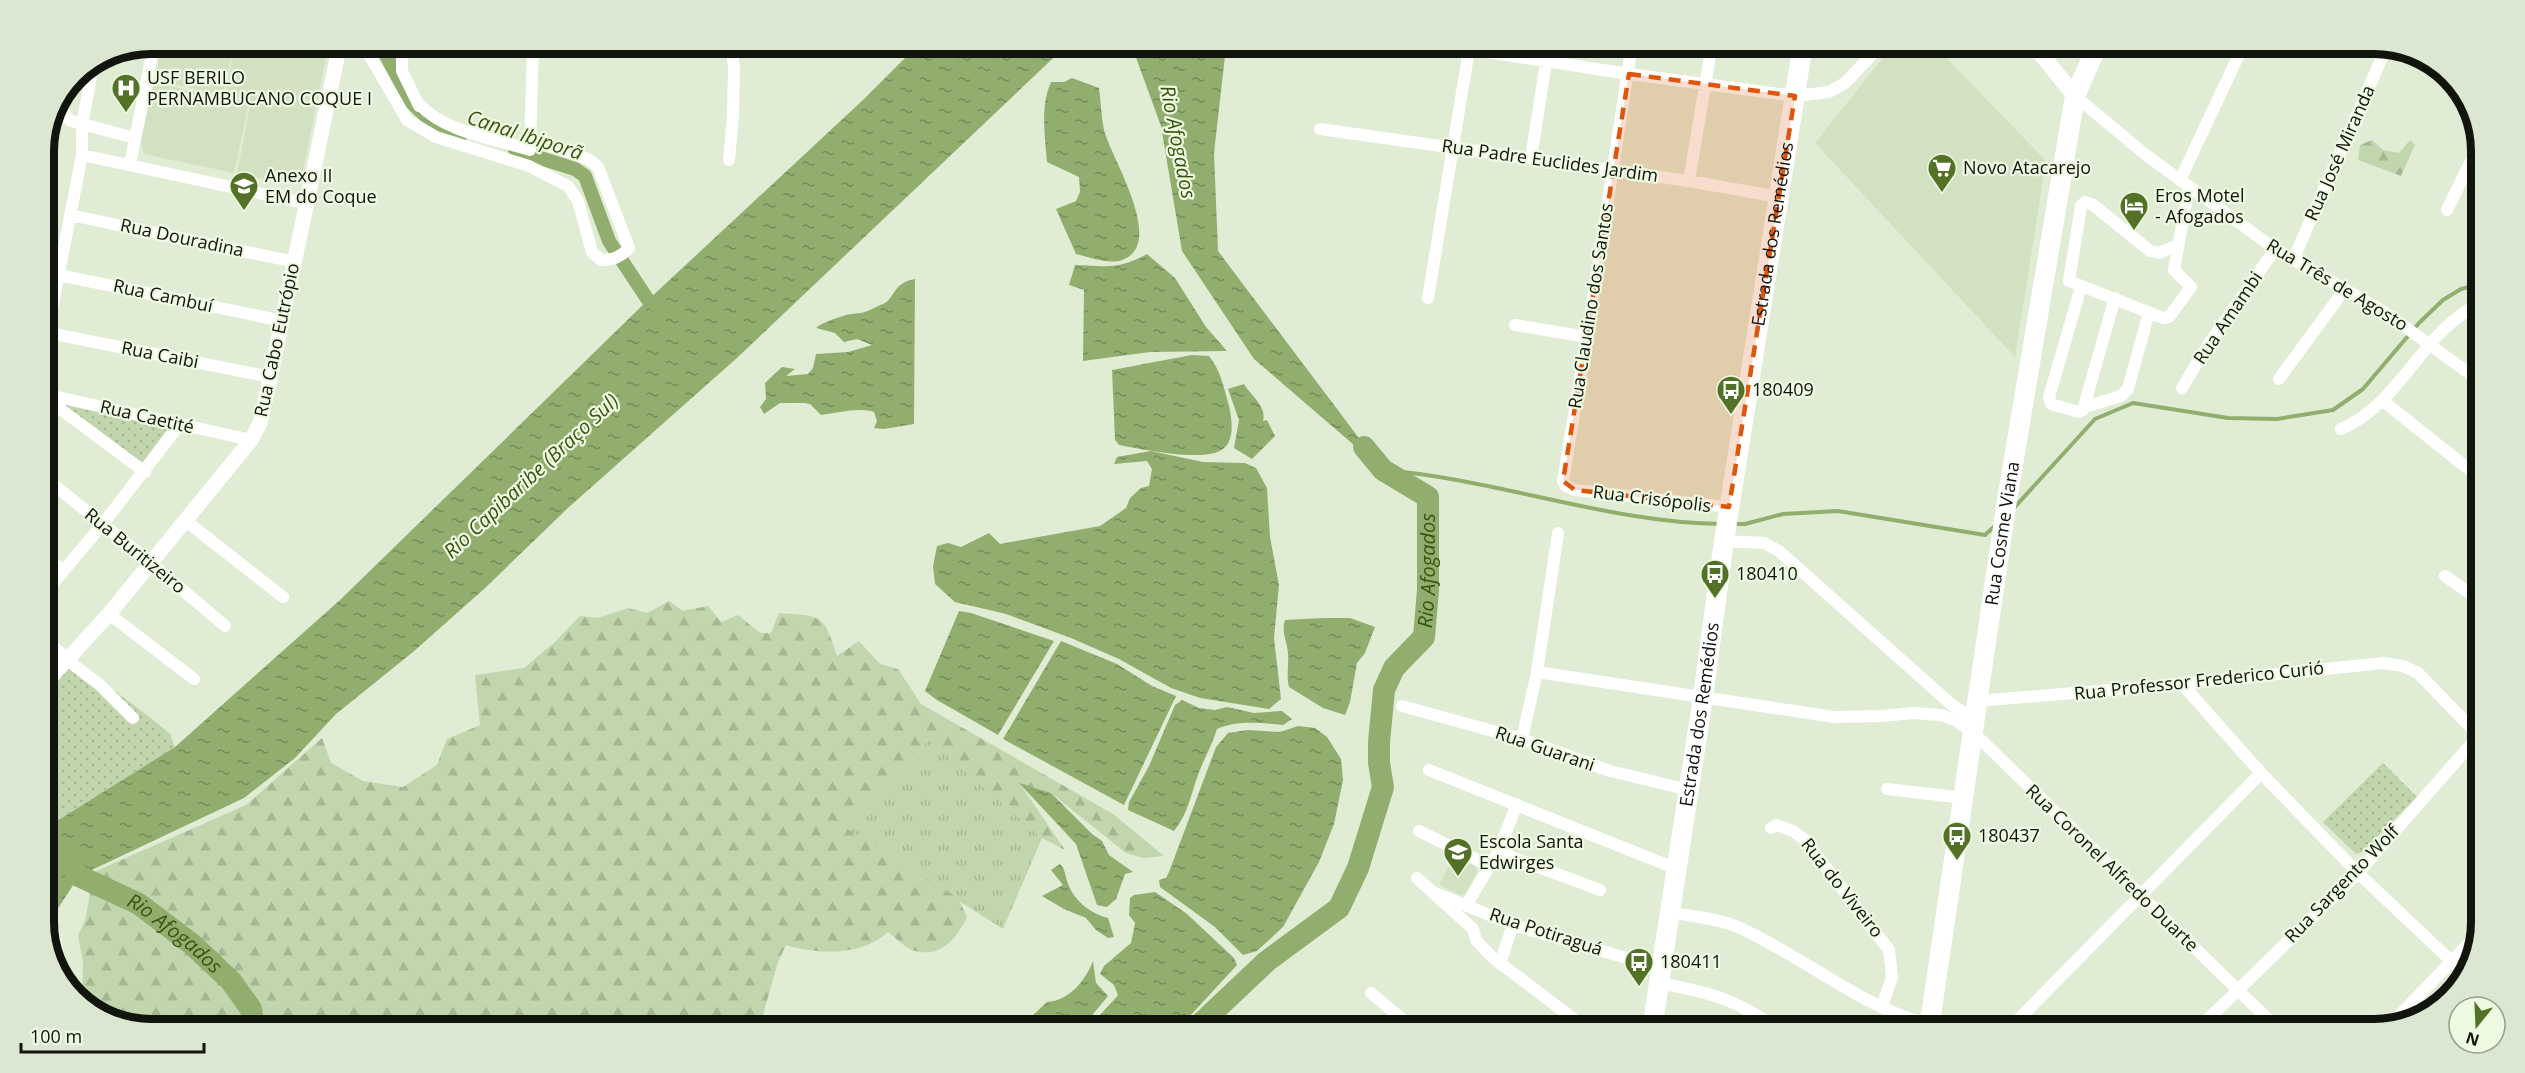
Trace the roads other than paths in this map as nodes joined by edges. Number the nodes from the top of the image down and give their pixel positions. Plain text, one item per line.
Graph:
1 (152, 54) edge
2 (338, 54) edge
3 (369, 54) edge
4 (402, 54) edge
5 (533, 54) edge
6 (732, 54) edge
7 (1469, 54) edge
8 (1517, 54) edge
9 (1548, 54) edge
10 (1631, 54) edge
11 (1710, 54) edge
12 (1801, 54) edge
13 (1872, 54) edge
14 (2041, 54) edge
15 (2094, 54) edge
16 (2240, 54) edge
17 (2383, 55) edge
18 (1547, 59) junction
19 (1629, 74) junction
20 (90, 76) edge
21 (1705, 84) junction
22 (1795, 96) junction
23 (2075, 96) junction
24 (63, 110) edge
25 (77, 123) junction
26 (1320, 129) dead end
27 (135, 138) junction
28 (531, 145) junction
29 (1454, 147) junction
30 (82, 155) junction
31 (1531, 159) junction
32 (729, 160) dead end
33 (2471, 162) edge
34 (130, 164) junction
35 (1613, 170) junction
36 (1689, 181) junction
37 (2185, 183) junction
38 (1779, 197) junction
39 (305, 203) junction
40 (2446, 210) dead end
41 (70, 215) junction
42 (2178, 245) junction
43 (2275, 249) junction
44 (2293, 260) junction
45 (295, 262) junction
46 (54, 274) edge
47 (60, 275) junction
48 (2081, 287) junction
49 (2344, 289) junction
50 (1428, 298) dead end
51 (2115, 298) junction
52 (54, 307) edge
53 (2471, 309) edge
54 (2149, 312) junction
55 (283, 321) junction
56 (1515, 325) dead end
57 (54, 334) edge
58 (1587, 337) junction
59 (2426, 341) junction
60 (2471, 375) edge
61 (271, 377) junction
62 (2279, 379) dead end
63 (2182, 388) dead end
64 (54, 397) edge
65 (2383, 401) junction
66 (54, 403) edge
67 (2085, 407) junction
68 (180, 424) junction
69 (2341, 429) dead end
70 (251, 440) junction
71 (2471, 471) edge
72 (145, 472) junction
73 (54, 485) edge
74 (1575, 490) joint
75 (1729, 509) junction
76 (186, 521) junction
77 (102, 525) junction
78 (1558, 532) dead end
79 (1725, 537) junction
80 (151, 562) junction
81 (54, 563) edge
82 (63, 571) junction
83 (2445, 576) dead end
84 (54, 582) edge
85 (2471, 595) edge
86 (283, 597) dead end
87 (110, 614) junction
88 (225, 626) dead end
89 (54, 649) edge
90 (67, 660) junction
91 (54, 668) edge
92 (1537, 672) junction
93 (194, 679) dead end
94 (2182, 684) junction
95 (1703, 697) junction
96 (1402, 706) dead end
97 (134, 718) dead end
98 (1976, 718) junction
99 (2471, 726) edge
100 (1522, 739) junction
101 (2471, 747) edge
102 (1429, 770) dead end
103 (2261, 773) junction
104 (1887, 789) dead end
105 (1689, 790) junction
106 (1964, 798) junction
107 (1517, 804) junction
108 (1771, 828) dead end
109 (1419, 831) dead end
110 (1498, 852) junction
111 (1488, 865) junction
112 (1677, 869) junction
113 (2358, 873) junction
114 (1417, 878) dead end
115 (1599, 890) dead end
116 (1433, 892) junction
117 (2141, 894) junction
118 (1467, 904) junction
119 (1671, 912) junction
120 (1513, 924) junction
121 (2468, 944) edge
122 (2452, 961) junction
123 (1500, 964) junction
124 (2459, 968) edge
125 (1660, 976) junction
126 (2237, 989) junction
127 (1371, 993) dead end
128 (1882, 1006) junction
129 (2400, 1016) edge
130 (1402, 1019) edge
131 (1574, 1019) edge
132 (1654, 1019) edge
133 (1763, 1019) edge
134 (1907, 1019) edge
135 (1921, 1019) edge
136 (2020, 1019) edge
137 (2208, 1019) edge
138 (2268, 1019) edge

1 - 27 street
2 - 39 street, Rua Cabo Eutrópio
3 - 28 street
4 - 28 street
5 - 28 street
6 - 32 street
7 - 29 street
8 - 18 street
9 - 18 street
10 - 19 street, Rua Claudino dos Santos
11 - 21 street
12 - 22 main road, Estrada dos Remédios
13 - 22 street
14 - 23 main road, Rua Três de Agosto
15 - 23 main road, Rua Cosme Viana
16 - 37 street
17 - 44 street, Rua José Miranda
18 - 19 street
18 - 31 street
19 - 21 street
19 - 35 street, Rua Claudino dos Santos
20 - 25 street
21 - 22 street
21 - 36 street
22 - 38 main road, Estrada dos Remédios
23 - 37 street, Rua Três de Agosto
23 - 98 main road, Rua Cosme Viana
24 - 25 street
25 - 27 street
25 - 30 street
26 - 29 street, Rua Padre Euclides Jardim
27 - 34 street
29 - 31 street, Rua Padre Euclides Jardim
29 - 50 street
30 - 34 street
30 - 41 street
31 - 35 street, Rua Padre Euclides Jardim
33 - 40 street
34 - 39 street
35 - 36 street, Rua Padre Euclides Jardim
35 - 58 street, Rua Claudino dos Santos
36 - 38 street, Rua Padre Euclides Jardim
37 - 42 street
37 - 43 street, Rua Três de Agosto
38 - 75 main road, Estrada dos Remédios
39 - 45 street, Rua Cabo Eutrópio
41 - 45 street, Rua Douradina
41 - 47 street
42 - 48 street
42 - 54 street
43 - 44 street, Rua Três de Agosto
43 - 63 street, Rua Amambi
44 - 49 street, Rua Três de Agosto
45 - 55 street, Rua Cabo Eutrópio
46 - 47 street, Rua Cambuí
47 - 52 street
47 - 55 street, Rua Cambuí
48 - 51 street
48 - 67 street
49 - 59 street, Rua Três de Agosto
49 - 62 street
51 - 54 street
51 - 67 street
53 - 59 street
54 - 67 street
55 - 61 street, Rua Cabo Eutrópio
56 - 58 street
57 - 61 street, Rua Caibi
58 - 74 street, Rua Claudino dos Santos
59 - 60 street, Rua Três de Agosto
59 - 65 street
61 - 70 street, Rua Cabo Eutrópio
64 - 68 street, Rua Caetité
65 - 69 street
65 - 71 street
66 - 72 street
68 - 70 street, Rua Caetité
68 - 72 street
70 - 76 street, Rua Cabo Eutrópio
72 - 77 street
73 - 77 street, Rua Buritizeiro
74 - 75 street, Rua Crisópolis
75 - 79 main road, Estrada dos Remédios
76 - 80 street, Rua Cabo Eutrópio
76 - 86 street
77 - 80 street, Rua Buritizeiro
77 - 82 street
78 - 92 street
79 - 95 main road, Estrada dos Remédios
79 - 98 street
80 - 87 street, Rua Cabo Eutrópio
80 - 88 street, Rua Buritizeiro
81 - 82 street
82 - 84 street
83 - 85 street
87 - 90 street, Rua Cabo Eutrópio
87 - 93 street
89 - 90 street
90 - 91 street, Rua Cabo Eutrópio
90 - 97 street
92 - 95 street
92 - 100 street
94 - 98 street, Rua Professor Frederico Curió
94 - 99 street, Rua Professor Frederico Curió
94 - 103 street
95 - 98 street, Rua Coronel Alfredo Duarte
95 - 105 main road, Estrada dos Remédios
96 - 100 street, Rua Guarani
98 - 106 main road, Rua Cosme Viana
98 - 117 street, Rua Coronel Alfredo Duarte
100 - 105 street, Rua Guarani
101 - 113 street, Rua Sargento Wolf
102 - 107 street
103 - 113 street
103 - 117 street
104 - 106 street
105 - 112 main road, Estrada dos Remédios
106 - 135 main road, Rua Cosme Viana
107 - 110 street
107 - 112 street
108 - 128 street, Rua do Viveiro
109 - 111 street
110 - 111 street
110 - 115 street
111 - 118 street
112 - 119 main road, Estrada dos Remédios
113 - 122 street
113 - 126 street, Rua Sargento Wolf
114 - 116 street
116 - 118 street, Rua Potiraguá
116 - 123 street
117 - 126 street, Rua Coronel Alfredo Duarte
117 - 136 street
118 - 120 street, Rua Potiraguá
119 - 125 main road, Estrada dos Remédios
119 - 128 street
120 - 123 street
120 - 125 street, Rua Potiraguá
121 - 122 street
122 - 124 street
122 - 129 street
123 - 131 street
125 - 132 main road, Estrada dos Remédios
125 - 133 street, Rua Potiraguá
126 - 137 street, Rua Sargento Wolf
126 - 138 street, Rua Coronel Alfredo Duarte
127 - 130 street
128 - 134 street

